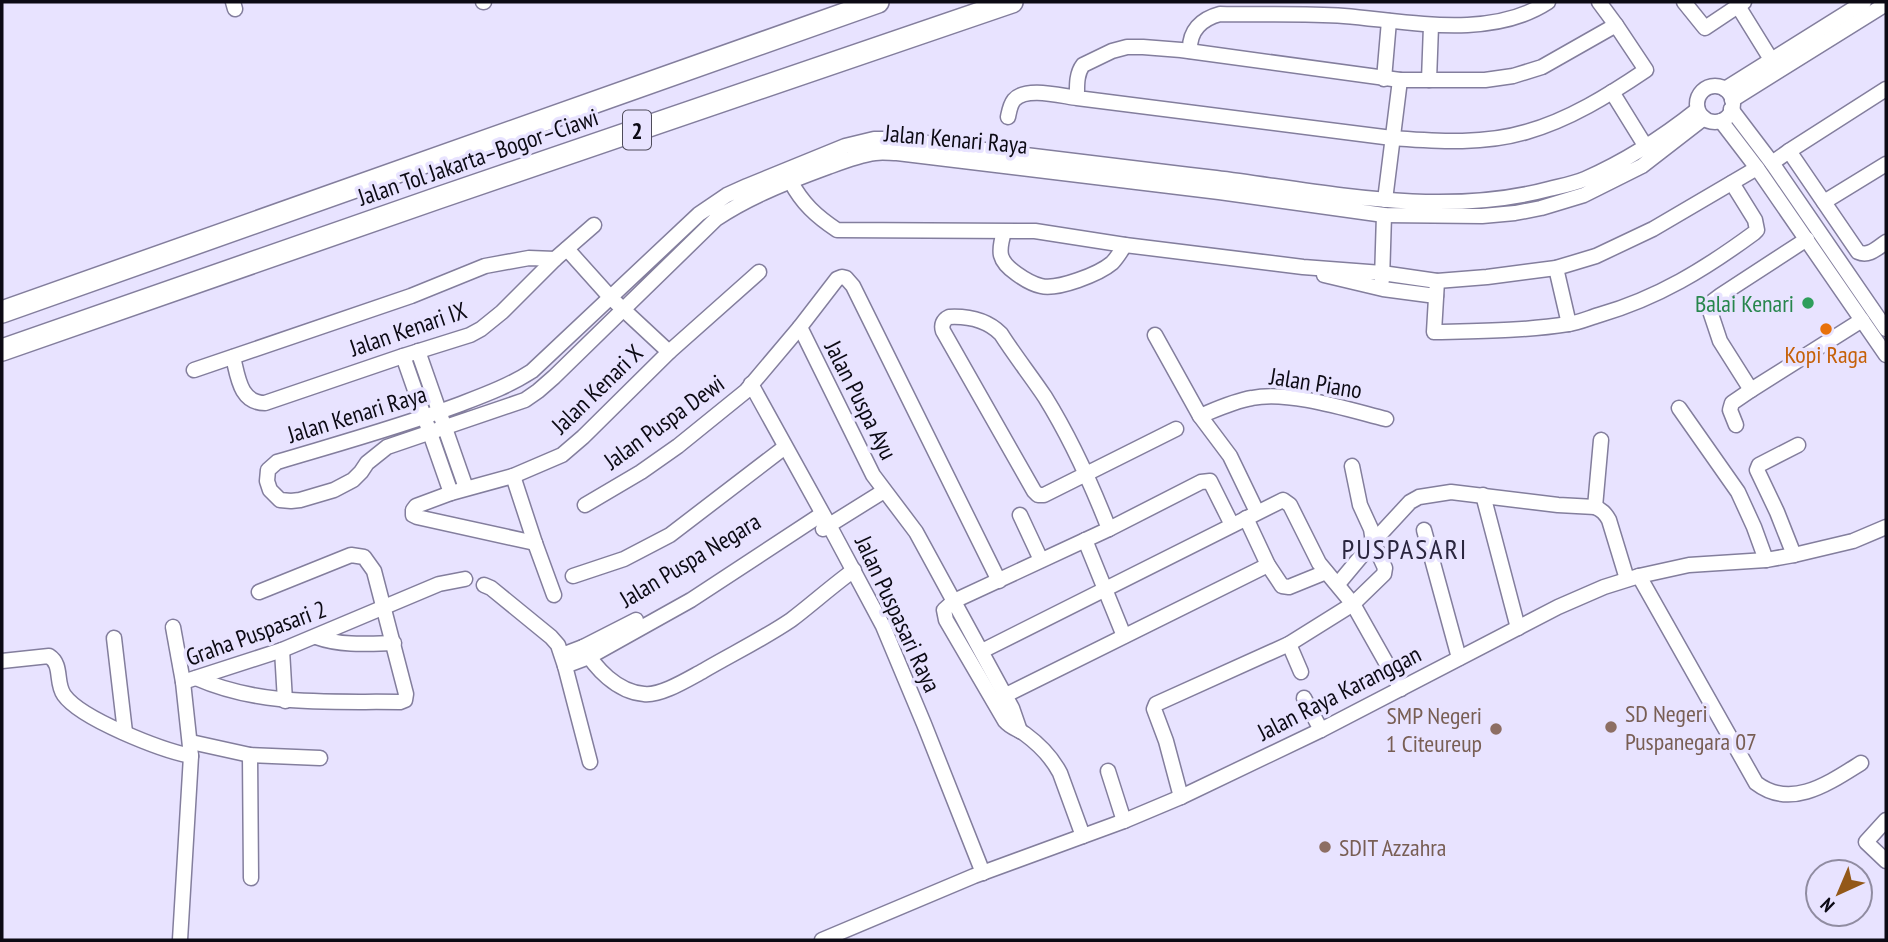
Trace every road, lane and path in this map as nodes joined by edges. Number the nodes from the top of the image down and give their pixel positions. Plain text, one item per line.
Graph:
1 (878, 2) edge
2 (1012, 2) edge
3 (1548, 2) edge
4 (1599, 2) edge
5 (1684, 2) edge
6 (1864, 2) edge
7 (1741, 4) edge
8 (1886, 4) edge
9 (1389, 21) junction
10 (1616, 25) junction
11 (1431, 26) junction
12 (1190, 51) junction
13 (1772, 61) junction
14 (1384, 79) junction
15 (1400, 80) junction
16 (1429, 80) junction
17 (1886, 89) edge
18 (1612, 92) junction
19 (1077, 98) junction
20 (1730, 99) junction
21 (1701, 114) junction
22 (1008, 117) dead end
23 (1721, 121) junction
24 (1392, 138) junction
25 (1646, 147) junction
26 (1789, 151) junction
27 (1886, 163) edge
28 (1764, 165) junction
29 (804, 169) junction
30 (791, 181) junction
31 (1732, 183) junction
32 (1824, 202) junction
33 (1385, 207) junction
34 (594, 225) dead end
35 (1004, 232) junction
36 (1807, 239) junction
37 (1886, 242) edge
38 (1125, 245) junction
39 (567, 250) junction
40 (555, 260) junction
41 (1303, 267) junction
42 (1556, 268) junction
43 (759, 272) dead end
44 (1382, 273) junction
45 (1437, 288) junction
46 (1383, 289) junction
47 (611, 298) junction
48 (623, 310) junction
49 (2, 312) edge
50 (1862, 320) junction
51 (1569, 324) junction
52 (800, 327) junction
53 (1886, 329) edge
54 (1155, 335) dead end
55 (2, 350) edge
56 (669, 352) junction
57 (410, 353) junction
58 (1886, 355) edge
59 (233, 357) junction
60 (194, 370) dead end
61 (748, 388) junction
62 (1752, 390) junction
63 (1679, 408) dead end
64 (439, 412) junction
65 (1200, 416) junction
66 (424, 417) junction
67 (1386, 419) dead end
68 (1736, 425) dead end
69 (445, 428) junction
70 (1176, 429) dead end
71 (429, 433) junction
72 (1601, 440) dead end
73 (1798, 445) dead end
74 (782, 449) junction
75 (1352, 466) dead end
76 (1087, 474) junction
77 (513, 475) junction
78 (466, 488) junction
79 (884, 491) junction
80 (451, 493) junction
81 (1483, 495) junction
82 (585, 505) dead end
83 (1595, 508) junction
84 (1020, 515) dead end
85 (1251, 515) junction
86 (820, 517) junction
87 (1231, 525) junction
88 (1886, 527) edge
89 (1109, 529) junction
90 (1424, 530) dead end
91 (1085, 540) junction
92 (1373, 542) junction
93 (535, 543) junction
94 (1794, 555) junction
95 (1766, 560) junction
96 (1041, 561) junction
97 (1268, 565) junction
98 (1326, 572) junction
99 (850, 573) junction
100 (573, 576) dead end
101 (1633, 578) junction
102 (465, 579) dead end
103 (999, 581) junction
104 (1338, 584) junction
105 (484, 585) dead end
106 (1106, 588) junction
107 (259, 592) dead end
108 (554, 595) dead end
109 (954, 601) junction
110 (1353, 604) junction
111 (385, 608) junction
112 (173, 627) dead end
113 (1518, 628) junction
114 (1124, 636) junction
115 (316, 637) junction
116 (114, 638) dead end
117 (394, 643) junction
118 (1289, 644) junction
119 (282, 650) junction
120 (982, 651) junction
121 (586, 652) junction
122 (1459, 658) junction
123 (2, 661) edge
124 (564, 661) junction
125 (1301, 672) dead end
126 (190, 680) junction
127 (1401, 689) junction
128 (1006, 695) junction
129 (1304, 698) dead end
130 (285, 701) junction
131 (1321, 730) junction
132 (1020, 731) junction
133 (125, 732) junction
134 (191, 749) junction
135 (250, 755) junction
136 (320, 758) dead end
137 (590, 762) dead end
138 (1861, 763) dead end
139 (1108, 771) dead end
140 (1181, 797) junction
141 (1886, 820) edge
142 (1125, 821) junction
143 (1083, 836) junction
144 (1886, 861) edge
145 (979, 874) junction
146 (251, 878) dead end
147 (180, 940) edge
148 (822, 940) edge

1 - 49 highway, Jalan Tol Jakarta–Bogor–Ciawi / 2
2 - 55 highway, Jalan Tol Jakarta–Bogor–Ciawi / 2
3 - 11 street
4 - 10 street
5 - 7 street
6 - 13 street
7 - 13 street
8 - 20 street
9 - 11 street
9 - 12 street
9 - 14 street
10 - 16 street
10 - 18 street
11 - 16 street
12 - 14 street
12 - 19 street
13 - 20 street
14 - 15 street
15 - 16 street
15 - 24 street
17 - 26 street
18 - 24 street
18 - 25 street
19 - 22 street
19 - 24 street
20 - 21 street
20 - 23 street
20 - 28 street
21 - 23 street
21 - 25 street, Jalan Kenari Raya
21 - 33 street, Jalan Kenari Raya
23 - 28 street
24 - 33 street
25 - 33 street, Jalan Kenari Raya
26 - 28 street
26 - 32 street
27 - 32 street
28 - 31 street
28 - 36 street
28 - 53 street
29 - 30 street, Jalan Kenari Raya
29 - 33 street, Jalan Kenari Raya
29 - 47 street, Jalan Kenari Raya
30 - 35 street
30 - 48 street, Jalan Kenari Raya
31 - 42 street
31 - 51 street
32 - 37 street
33 - 44 street
34 - 39 street, Jalan Kenari IX
35 - 38 street
35 - 38 street
36 - 50 street
36 - 62 street
38 - 41 street
39 - 40 street, Jalan Kenari IX
39 - 47 street
40 - 57 street, Jalan Kenari IX
40 - 59 street
41 - 44 street
41 - 46 street
42 - 45 street
42 - 51 street
43 - 56 street, Jalan Kenari X
44 - 45 street
44 - 46 street
45 - 46 street
45 - 51 street
47 - 48 street
47 - 64 street, Jalan Kenari Raya
48 - 56 street
48 - 69 street, Jalan Kenari Raya
50 - 58 street
50 - 62 street
52 - 61 street, Jalan Puspa Dewi
52 - 79 street, Jalan Puspa Ayu
52 - 103 street, Jalan Puspa Dewi
54 - 65 street
56 - 77 street, Jalan Kenari X
57 - 59 street, Jalan Kenari IX
57 - 64 street
57 - 66 street
59 - 60 street
61 - 74 street, Jalan Puspasari Raya
61 - 82 street, Jalan Puspa Dewi
62 - 68 street
63 - 95 street
64 - 66 street, Jalan Kenari Raya
64 - 69 street
65 - 67 street, Jalan Piano
65 - 85 street
66 - 71 street
66 - 71 street, Jalan Kenari Raya
69 - 71 street, Jalan Kenari Raya
69 - 78 street
70 - 76 street
71 - 80 street
72 - 83 street
73 - 94 street
74 - 86 street, Jalan Puspasari Raya
74 - 100 street
75 - 92 street
76 - 76 street
76 - 89 street
77 - 78 street, Jalan Kenari X
77 - 93 street
78 - 80 street, Jalan Kenari X
79 - 86 street, Jalan Puspa Ayu
79 - 109 street, Jalan Puspa Ayu
80 - 93 street, Jalan Kenari X
81 - 83 street
81 - 92 street
81 - 113 street
83 - 101 street
84 - 96 street
85 - 87 street
85 - 97 street
85 - 98 street
86 - 99 street, Jalan Puspasari Raya
86 - 121 street, Jalan Puspa Negara
87 - 89 street
87 - 106 street
88 - 94 street, Jalan Raya Karanggan
89 - 91 street
90 - 122 street
91 - 96 street
91 - 106 street
92 - 104 street
92 - 110 street
93 - 108 street
94 - 95 street, Jalan Raya Karanggan
95 - 101 street, Jalan Raya Karanggan
96 - 103 street
97 - 98 street
97 - 114 street
98 - 104 street
99 - 121 street
99 - 145 street, Jalan Puspasari Raya
101 - 113 street, Jalan Raya Karanggan
101 - 138 street
102 - 111 street, Graha Puspasari 2
103 - 109 street
104 - 110 street
105 - 124 street
106 - 114 street
106 - 120 street
107 - 111 street
109 - 120 street, Jalan Puspa Ayu
109 - 132 street
110 - 118 street
110 - 127 street
111 - 115 street, Graha Puspasari 2
111 - 117 street
112 - 126 street
113 - 122 street, Jalan Raya Karanggan
114 - 128 street
115 - 117 street
115 - 119 street, Graha Puspasari 2
116 - 133 street
117 - 130 street
118 - 125 street
118 - 140 street
119 - 126 street, Graha Puspasari 2
119 - 130 street
120 - 128 street, Jalan Puspa Ayu
121 - 124 street
122 - 127 street, Jalan Raya Karanggan
123 - 133 street
124 - 137 street
126 - 130 street
126 - 134 street, Graha Puspasari 2
127 - 131 street, Jalan Raya Karanggan
128 - 132 street, Jalan Puspa Ayu
129 - 131 street
131 - 140 street, Jalan Raya Karanggan
132 - 143 street
133 - 134 street
134 - 135 street
134 - 147 street, Graha Puspasari 2
135 - 136 street
135 - 146 street
139 - 142 street
140 - 142 street, Jalan Raya Karanggan
141 - 144 street
142 - 143 street, Jalan Raya Karanggan
143 - 145 street, Jalan Raya Karanggan
145 - 148 street, Jalan Raya Karanggan

